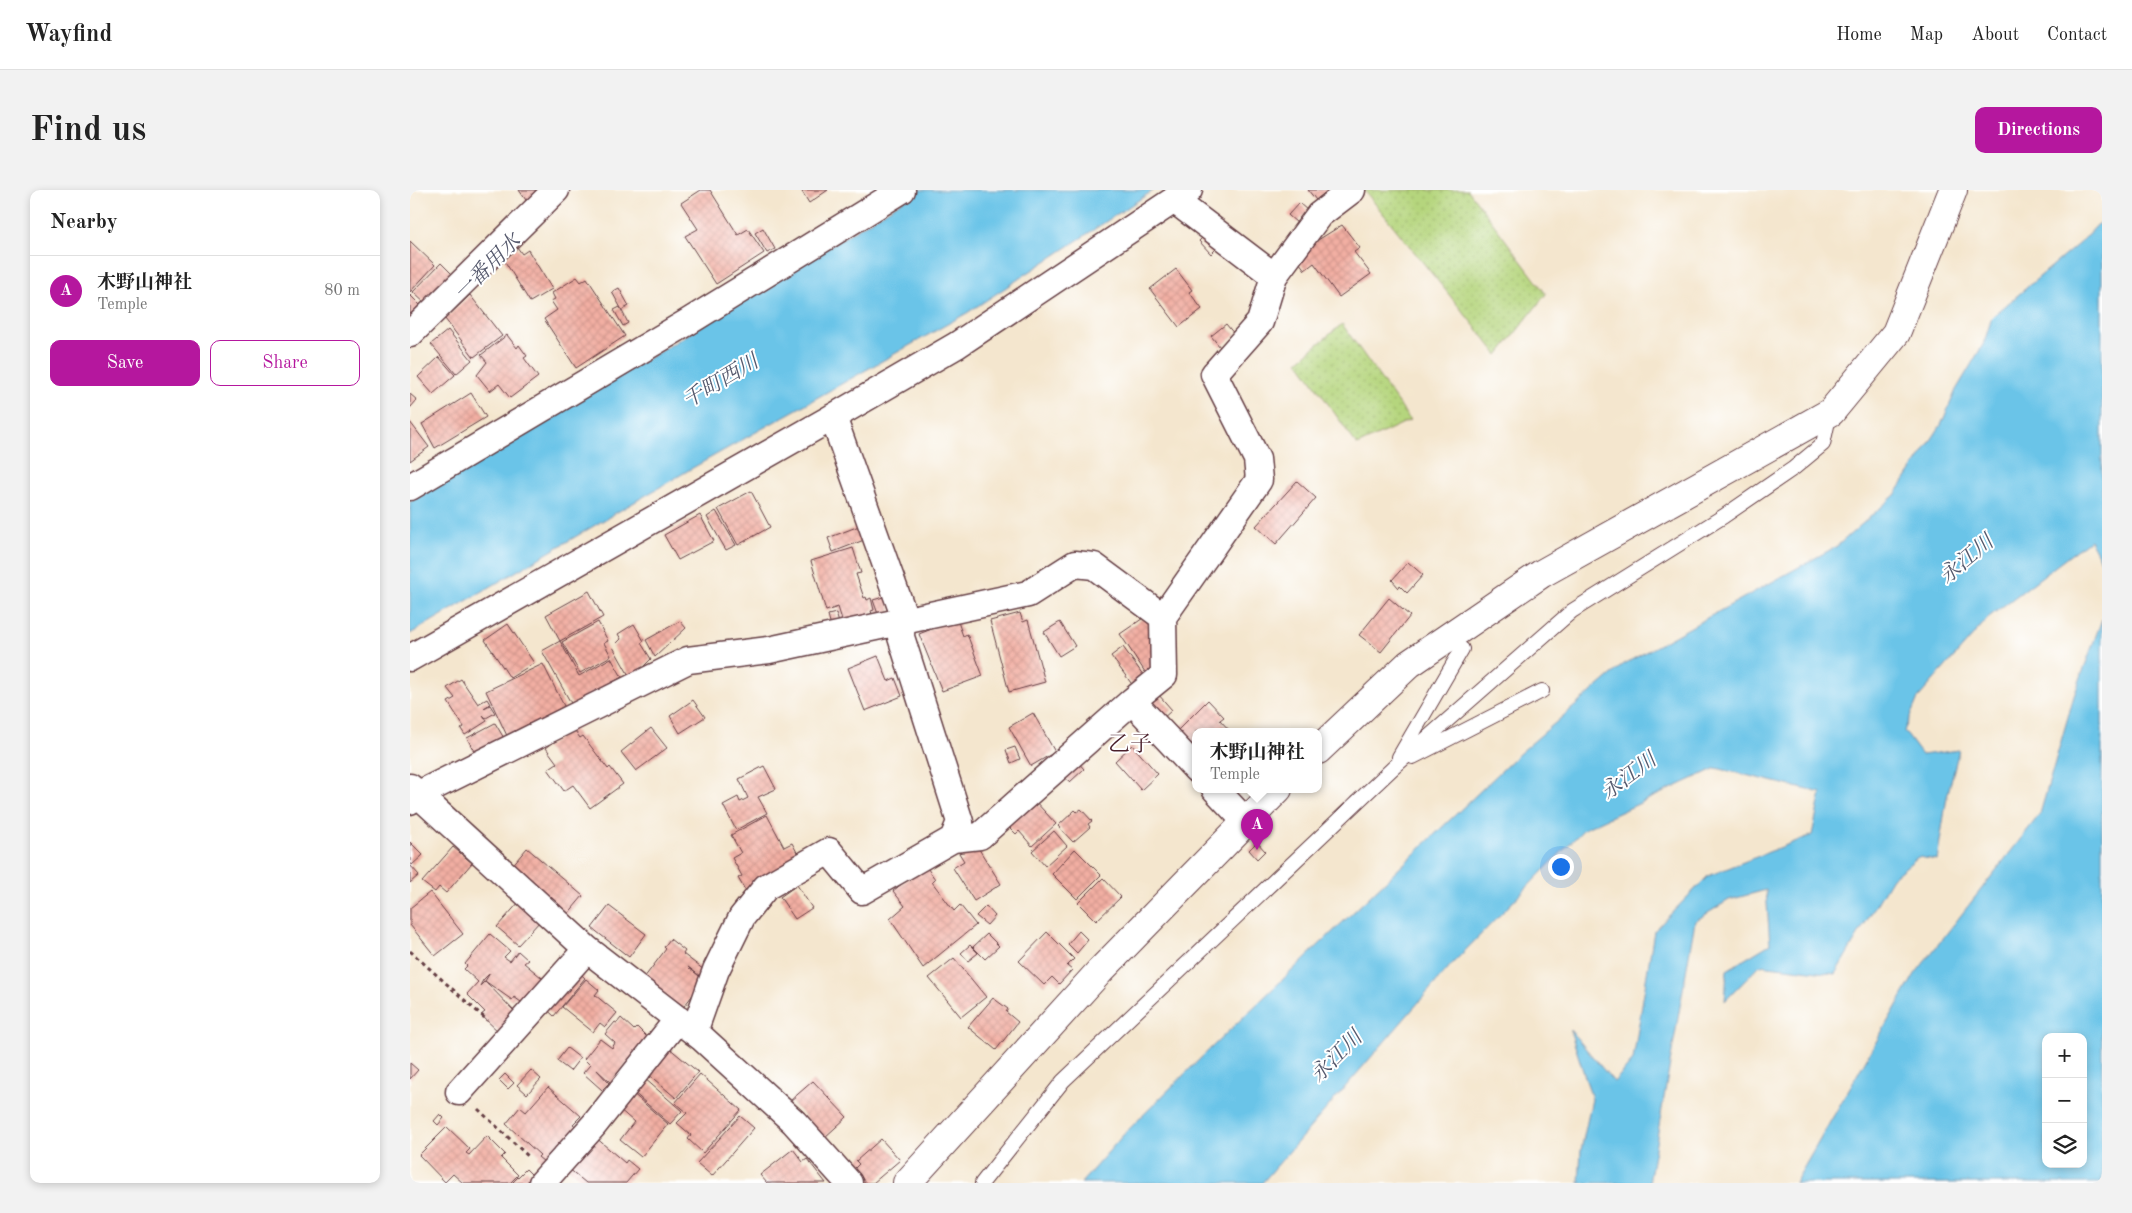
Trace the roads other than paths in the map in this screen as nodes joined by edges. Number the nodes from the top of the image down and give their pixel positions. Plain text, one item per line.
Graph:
1 (556, 190) edge
2 (902, 190) edge
3 (1352, 190) edge
4 (1953, 190) edge
5 (1182, 195) edge
6 (1274, 276) junction
7 (410, 334) edge
8 (1831, 412) junction
9 (833, 418) junction
10 (410, 487) edge
11 (1163, 617) junction
12 (900, 622) junction
13 (1462, 650) dead end
14 (410, 658) edge
15 (1542, 691) dead end
16 (1132, 701) junction
17 (1322, 746) edge
18 (1192, 765) edge
19 (1393, 768) junction
20 (1219, 793) edge
21 (1274, 793) edge
22 (412, 795) edge
23 (1246, 822) junction
24 (952, 839) junction
25 (587, 949) junction
26 (686, 1025) junction
27 (459, 1092) road end
28 (546, 1179) edge
29 (849, 1183) edge
30 (907, 1183) edge
31 (982, 1183) edge

1 - 7 street
2 - 10 street
3 - 6 street
4 - 8 street
5 - 6 street
5 - 9 street
6 - 11 street
8 - 17 street
8 - 19 lane
9 - 12 street
9 - 14 street
11 - 12 street
11 - 16 street
12 - 22 street
12 - 24 street
13 - 19 lane
15 - 19 lane
16 - 18 street
16 - 24 street
19 - 31 lane
20 - 23 street
21 - 23 street
22 - 25 street
23 - 30 street
24 - 26 street
25 - 26 street
25 - 27 street
26 - 28 street
26 - 29 street

